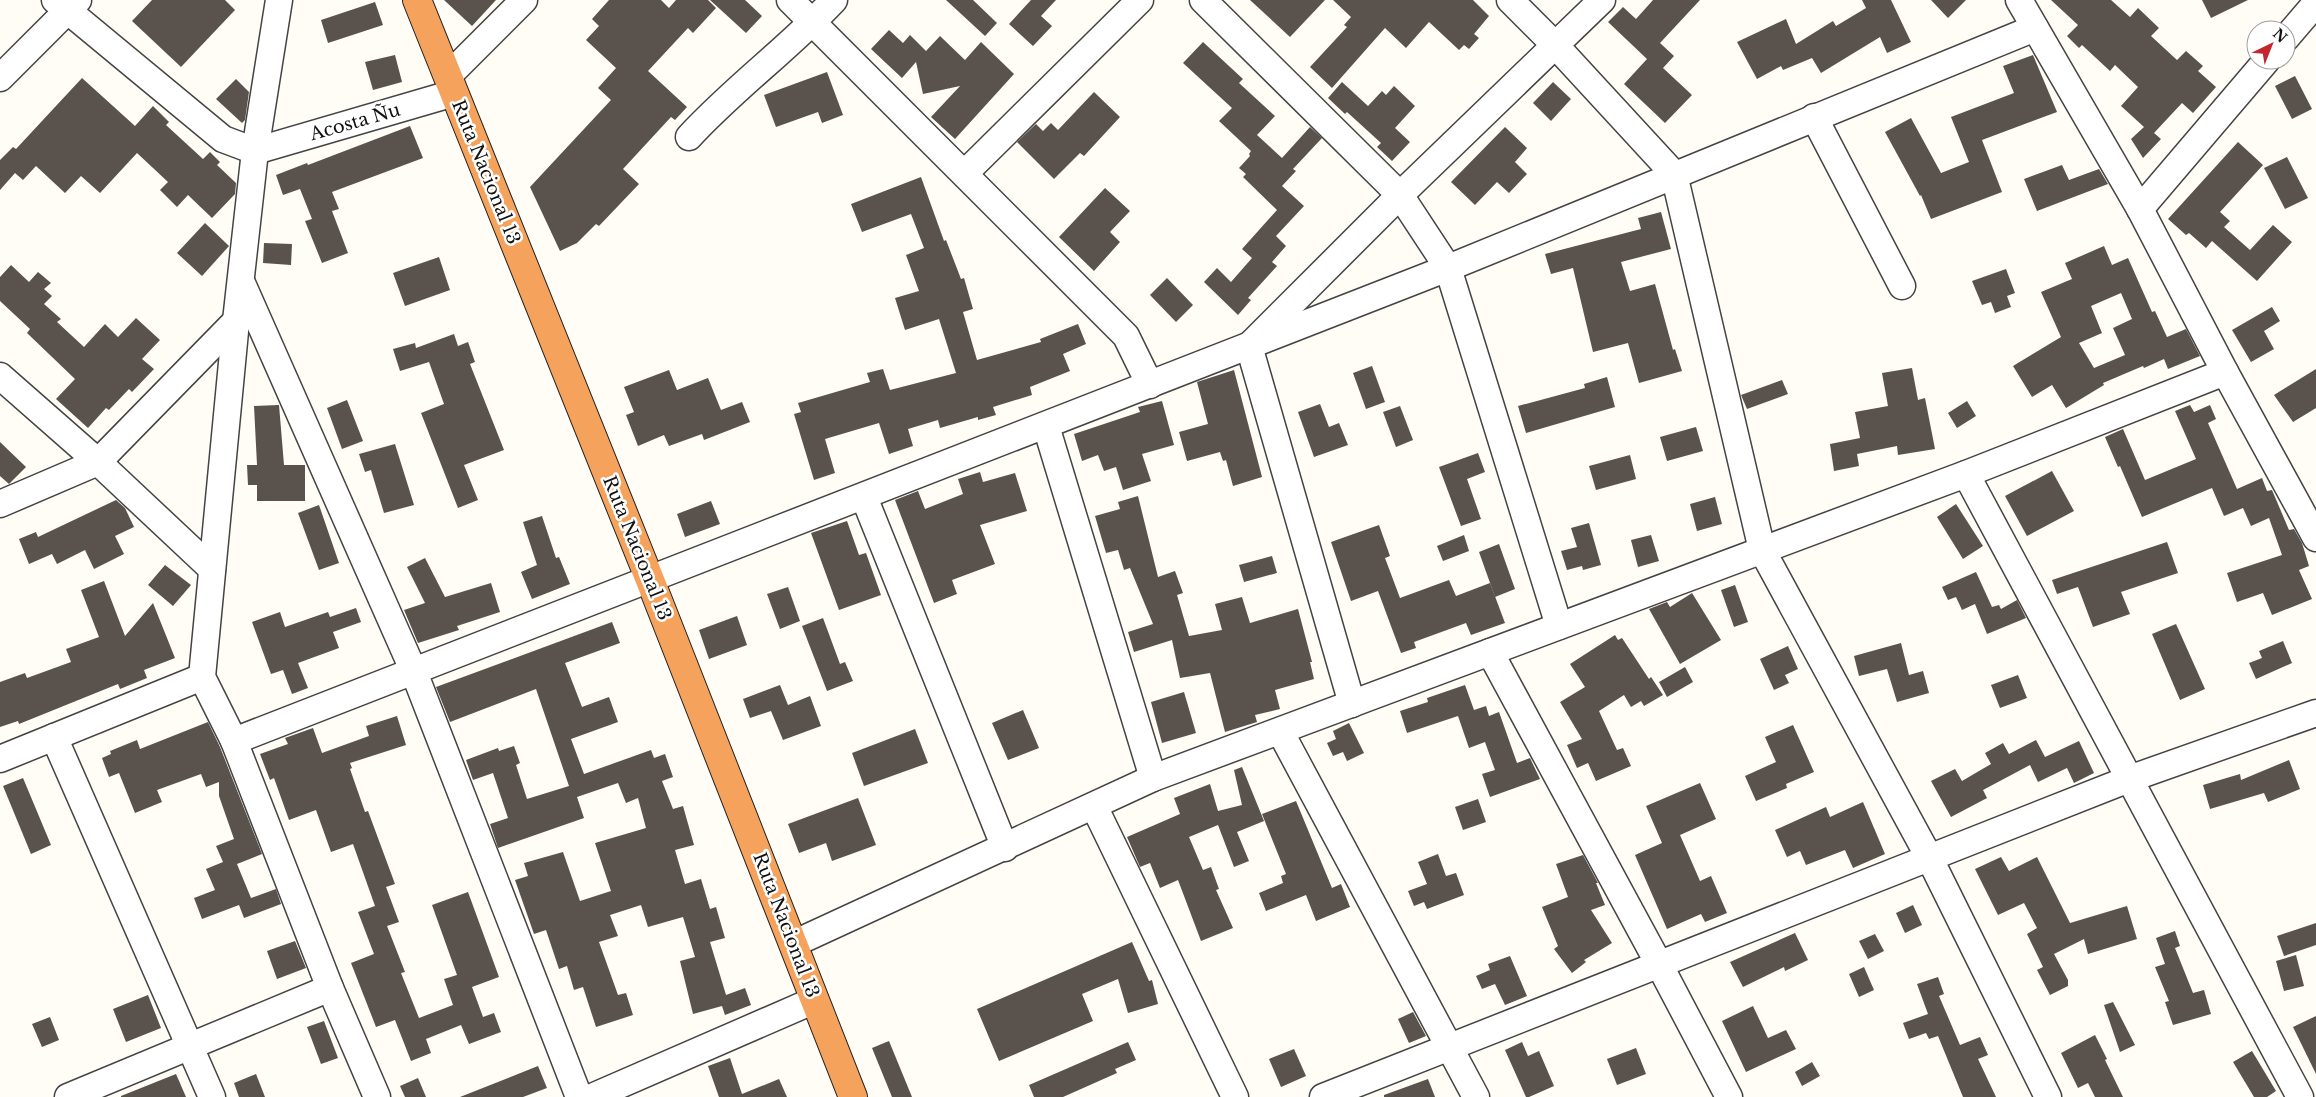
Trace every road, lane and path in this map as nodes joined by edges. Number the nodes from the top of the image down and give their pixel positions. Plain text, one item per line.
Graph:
1 (279, 0) edge
2 (417, 0) edge
3 (524, 0) edge
4 (790, 0) edge
5 (834, 0) edge
6 (1140, 0) edge
7 (1203, 0) edge
8 (1510, 0) edge
9 (1602, 0) edge
10 (2019, 0) edge
11 (2316, 3) edge
12 (67, 4) edge
13 (813, 23) junction
14 (2296, 26) edge
15 (2035, 28) junction
16 (1556, 46) junction
17 (2258, 70) edge
18 (0, 78) edge
19 (451, 85) junction
20 (1814, 117) junction
21 (689, 137) dead end
22 (255, 151) junction
23 (965, 173) junction
24 (1674, 174) junction
25 (1400, 195) junction
26 (2140, 208) junction
27 (1448, 268) junction
28 (240, 281) junction
29 (1902, 286) dead end
30 (236, 321) junction
31 (1248, 346) junction
32 (2225, 372) junction
33 (0, 376) edge
34 (1150, 385) junction
35 (1046, 426) junction
36 (98, 462) junction
37 (1966, 474) junction
38 (864, 497) junction
39 (0, 504) edge
40 (2313, 525) edge
41 (1762, 550) junction
42 (212, 569) junction
43 (650, 580) junction
44 (1560, 626) junction
45 (1490, 652) junction
46 (414, 672) junction
47 (202, 677) junction
48 (1352, 704) junction
49 (2316, 713) edge
50 (1280, 731) junction
51 (54, 738) junction
52 (234, 741) junction
53 (0, 759) edge
54 (1153, 778) junction
55 (2129, 779) junction
56 (1094, 806) junction
57 (1004, 848) junction
58 (1930, 859) junction
59 (793, 944) junction
60 (1660, 966) junction
61 (330, 988) junction
62 (815, 1000) junction
63 (191, 1046) junction
64 (1450, 1048) junction
65 (68, 1097) edge
66 (212, 1097) edge
67 (377, 1097) edge
68 (579, 1097) edge
69 (592, 1097) edge
70 (853, 1097) edge
71 (1235, 1097) edge
72 (1323, 1097) edge
73 (1476, 1097) edge
74 (1729, 1097) edge
75 (2048, 1097) edge
76 (2300, 1097) edge

1 - 22 street
2 - 19 highway, Ruta Nacional 13
3 - 19 street, Acosta Ñu
4 - 13 street
5 - 13 street
6 - 23 street
7 - 25 street
8 - 16 street
9 - 16 street
10 - 15 street
11 - 14 street
12 - 18 street
12 - 22 street
13 - 21 street
13 - 23 street
15 - 20 street
15 - 26 street
16 - 24 street
16 - 25 street
17 - 26 street
19 - 22 street, Acosta Ñu
19 - 43 highway, Ruta Nacional 13
20 - 24 street
20 - 29 street
22 - 28 street
23 - 34 street
24 - 27 street
24 - 41 street
25 - 27 street
25 - 31 street
26 - 32 street
27 - 31 street
27 - 44 street
28 - 30 street
28 - 46 street
30 - 36 street
30 - 42 street
31 - 34 street
31 - 48 street
32 - 37 street
32 - 40 street
33 - 36 street
34 - 35 street
35 - 38 street
35 - 54 street
36 - 39 street
36 - 42 street
37 - 41 street
37 - 55 street
38 - 43 street
38 - 57 street
41 - 44 street
41 - 58 street
42 - 47 street
43 - 46 street
43 - 59 highway, Ruta Nacional 13
44 - 45 street
45 - 48 street
45 - 60 street
46 - 52 street
46 - 68 street
47 - 51 street
47 - 52 street
48 - 50 street
49 - 55 street
50 - 54 street
50 - 64 street
51 - 53 street
51 - 63 street
52 - 61 street
54 - 56 street
55 - 58 street
55 - 76 street
56 - 57 street
56 - 71 street
57 - 59 street
58 - 60 street
58 - 75 street
59 - 62 highway, Ruta Nacional 13
60 - 64 street
60 - 74 street
61 - 63 street
61 - 67 street
62 - 69 street
62 - 70 highway, Ruta Nacional 13
63 - 65 street
63 - 66 street
64 - 72 street
64 - 73 street

